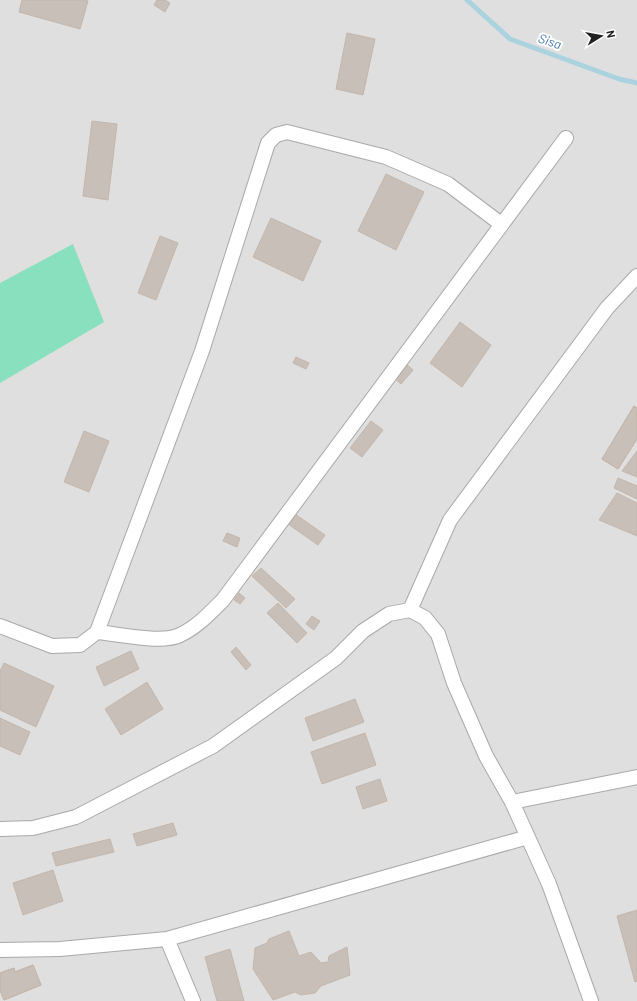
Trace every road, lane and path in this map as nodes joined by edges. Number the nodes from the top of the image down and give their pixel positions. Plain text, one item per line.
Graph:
1 (566, 138) dead end
2 (501, 224) junction
3 (637, 276) edge
4 (410, 610) junction
5 (0, 626) edge
6 (97, 632) junction
7 (637, 777) edge
8 (512, 802) junction
9 (0, 829) edge
10 (528, 837) junction
11 (167, 939) junction
12 (0, 950) edge
13 (193, 1001) edge
14 (592, 1001) edge

1 - 2 street
2 - 6 street
2 - 6 street
3 - 4 street
4 - 8 street
4 - 9 street
5 - 6 street
7 - 8 street
8 - 10 street
10 - 11 street
10 - 14 street
11 - 12 street
11 - 13 street

